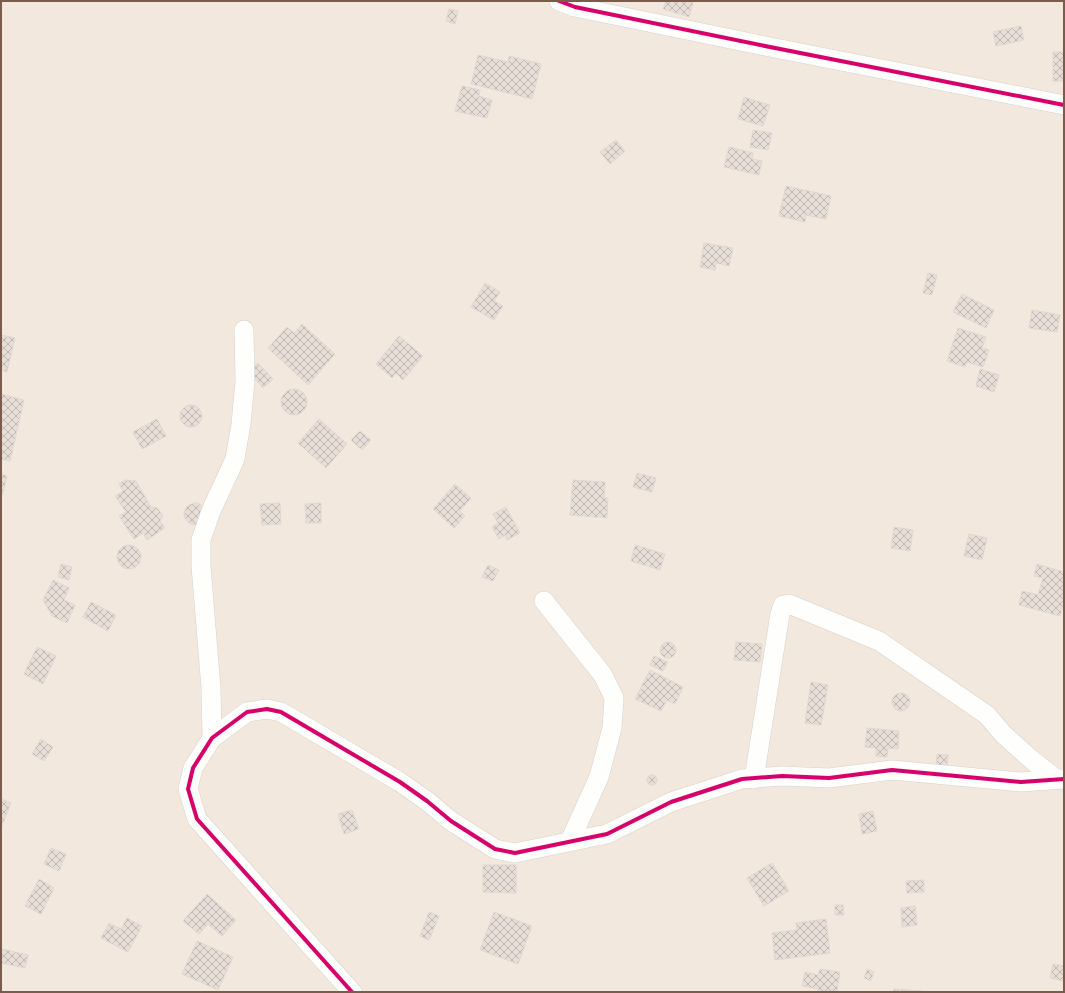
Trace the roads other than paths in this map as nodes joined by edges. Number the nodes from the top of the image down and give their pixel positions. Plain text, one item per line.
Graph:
1 (559, 1) edge
2 (1064, 105) edge
3 (244, 330) dead end
4 (544, 601) dead end
5 (212, 738) junction
6 (754, 778) junction
7 (1060, 779) edge
8 (570, 841) junction
9 (352, 992) edge

1 - 2 street
3 - 5 street
4 - 8 street
5 - 8 street
5 - 9 street
6 - 7 street
6 - 7 street
6 - 8 street

